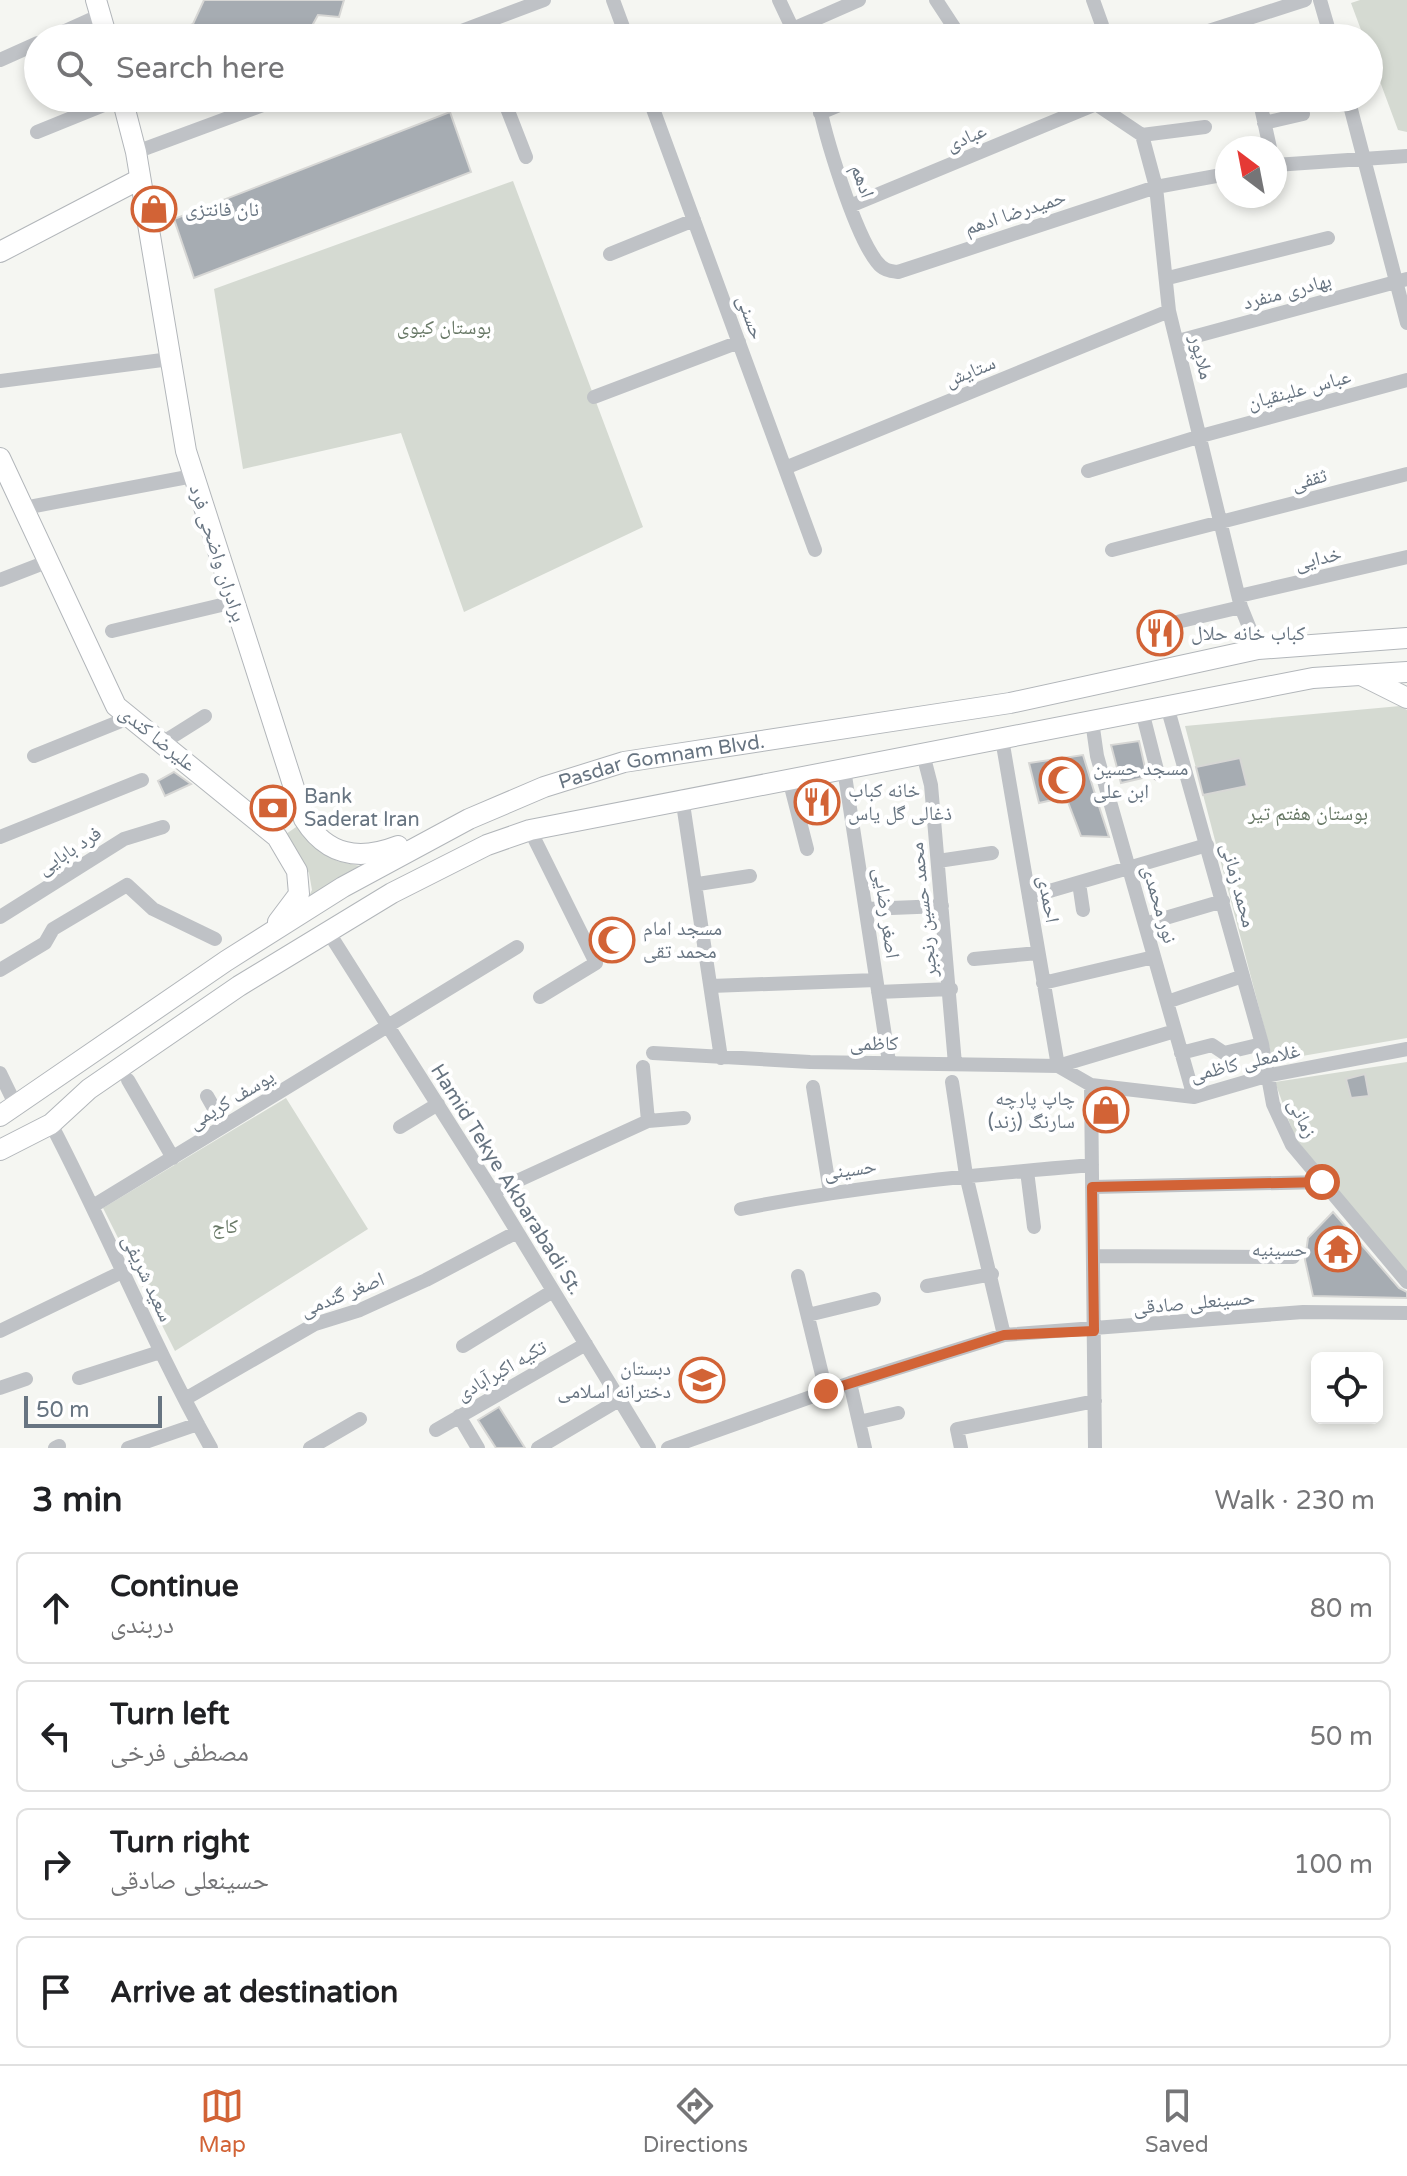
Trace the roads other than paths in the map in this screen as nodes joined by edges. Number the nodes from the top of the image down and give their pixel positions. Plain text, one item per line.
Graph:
1 (544, 0) edge
2 (613, 0) edge
3 (779, 0) edge
4 (859, 0) edge
5 (936, 0) edge
6 (1093, 0) edge
7 (1305, 0) edge
8 (1320, 0) edge
9 (99, 8) edge
10 (1243, 20) junction
11 (73, 24) edge
12 (494, 24) edge
13 (622, 24) edge
14 (790, 24) edge
15 (814, 24) edge
16 (952, 24) edge
17 (1102, 24) edge
18 (1231, 24) edge
19 (1244, 24) edge
20 (1327, 24) edge
21 (24, 49) edge
22 (0, 60) edge
23 (86, 112) edge
24 (125, 112) edge
25 (244, 112) edge
26 (508, 112) edge
27 (654, 112) edge
28 (821, 112) edge
29 (1067, 112) edge
30 (1108, 112) edge
31 (1262, 112) edge
32 (1352, 112) edge
33 (1303, 114) dead end
34 (1264, 123) junction
35 (1205, 127) dead end
36 (37, 132) dead end
37 (1142, 135) junction
38 (1267, 136) edge
39 (136, 152) junction
40 (1365, 156) junction
41 (1407, 156) edge
42 (526, 157) dead end
43 (1287, 164) edge
44 (1215, 176) edge
45 (140, 179) junction
46 (1156, 187) junction
47 (850, 206) junction
48 (694, 220) junction
49 (1328, 238) dead end
50 (0, 252) edge
51 (610, 254) dead end
52 (886, 270) joint
53 (1168, 278) junction
54 (1402, 280) edge
55 (1169, 311) junction
56 (1407, 323) edge
57 (1178, 341) junction
58 (739, 342) junction
59 (170, 359) junction
60 (1407, 380) edge
61 (0, 381) edge
62 (594, 397) dead end
63 (1201, 436) junction
64 (785, 468) junction
65 (3, 470) edge
66 (1088, 471) dead end
67 (1407, 474) edge
68 (193, 476) junction
69 (24, 508) junction
70 (1221, 523) junction
71 (815, 550) dead end
72 (1112, 550) dead end
73 (1407, 557) edge
74 (49, 561) junction
75 (0, 580) edge
76 (234, 602) junction
77 (1240, 602) junction
78 (1143, 630) dead end
79 (112, 631) dead end
80 (1405, 642) edge
81 (1258, 649) junction
82 (1405, 669) edge
83 (1361, 675) junction
84 (1407, 698) edge
85 (1167, 706) junction
86 (1142, 711) junction
87 (205, 716) dead end
88 (131, 717) junction
89 (1092, 721) junction
90 (1002, 739) junction
91 (162, 743) junction
92 (923, 754) junction
93 (34, 756) dead end
94 (844, 769) junction
95 (1158, 774) dead end
96 (789, 779) junction
97 (142, 780) dead end
98 (682, 797) junction
99 (297, 798) junction
100 (469, 819) junction
101 (265, 825) junction
102 (163, 827) dead end
103 (530, 830) junction
104 (0, 837) edge
105 (1207, 845) junction
106 (807, 849) dead end
107 (992, 853) dead end
108 (938, 861) junction
109 (1129, 869) junction
110 (750, 876) dead end
111 (1079, 883) junction
112 (698, 884) junction
113 (1029, 897) junction
114 (1223, 901) junction
115 (942, 906) junction
116 (866, 909) junction
117 (1083, 910) dead end
118 (0, 917) edge
119 (1145, 924) junction
120 (329, 933) junction
121 (215, 939) dead end
122 (261, 940) junction
123 (517, 947) dead end
124 (1038, 953) junction
125 (1154, 957) junction
126 (974, 959) dead end
127 (0, 970) edge
128 (1243, 976) junction
129 (1043, 983) junction
130 (711, 986) junction
131 (877, 986) junction
132 (951, 989) junction
133 (540, 997) dead end
134 (1167, 1002) junction
135 (389, 1026) junction
136 (1175, 1031) junction
137 (1262, 1044) junction
138 (1407, 1049) edge
139 (653, 1053) dead end
140 (1181, 1053) junction
141 (721, 1058) junction
142 (889, 1062) junction
143 (955, 1064) junction
144 (1058, 1066) junction
145 (643, 1067) dead end
146 (0, 1073) edge
147 (1266, 1076) junction
148 (128, 1080) dead end
149 (952, 1082) dead end
150 (1091, 1085) junction
151 (813, 1087) dead end
152 (207, 1096) dead end
153 (1194, 1097) junction
154 (438, 1104) junction
155 (8, 1112) edge
156 (684, 1118) dead end
157 (648, 1121) junction
158 (51, 1124) junction
159 (224, 1126) junction
160 (400, 1127) dead end
161 (0, 1150) edge
162 (173, 1158) junction
163 (1092, 1165) junction
164 (1027, 1171) junction
165 (966, 1175) junction
166 (1322, 1182) junction
167 (1092, 1187) junction
168 (493, 1192) junction
169 (830, 1192) junction
170 (93, 1206) junction
171 (741, 1209) dead end
172 (1034, 1227) dead end
173 (517, 1232) junction
174 (1093, 1256) junction
175 (1293, 1257) dead end
176 (122, 1272) junction
177 (992, 1274) junction
178 (798, 1276) dead end
179 (1407, 1282) edge
180 (927, 1286) dead end
181 (553, 1291) junction
182 (874, 1299) dead end
183 (1407, 1313) edge
184 (808, 1315) junction
185 (0, 1331) edge
186 (1094, 1331) junction
187 (1004, 1335) junction
188 (586, 1344) junction
189 (463, 1346) dead end
190 (160, 1352) junction
191 (79, 1378) dead end
192 (26, 1379) dead end
193 (850, 1383) junction
194 (0, 1388) edge
195 (826, 1391) junction
196 (185, 1399) junction
197 (619, 1400) junction
198 (1095, 1401) junction
199 (898, 1413) dead end
200 (459, 1416) junction
201 (360, 1419) dead end
202 (859, 1422) junction
203 (198, 1424) junction
204 (436, 1430) dead end
205 (128, 1448) edge
206 (211, 1448) edge
207 (310, 1448) edge
208 (478, 1448) edge
209 (538, 1448) edge
210 (649, 1448) edge
211 (668, 1448) edge
212 (865, 1448) edge
213 (961, 1448) edge
214 (1095, 1448) edge

1 - 12 street
2 - 13 street
3 - 14 street
4 - 15 street
5 - 16 street
6 - 17 street
7 - 10 street
8 - 20 street
9 - 11 street
10 - 18 street
10 - 19 street
21 - 22 street
23 - 36 street
24 - 39 main road, برادران واضحی فرد
25 - 39 street
26 - 42 street
27 - 48 street, حسنی
28 - 47 street, ادهم
29 - 47 street, عبادی
30 - 37 street
31 - 34 street
32 - 40 street
33 - 34 street
34 - 38 street
35 - 37 street
37 - 46 street, ملاپور
39 - 45 main road, برادران واضحی فرد
40 - 41 street
40 - 43 street
40 - 54 street
44 - 46 street, حمیدرضا ادهم
45 - 50 main road
45 - 59 main road, برادران واضحی فرد
46 - 52 street, حمیدرضا ادهم
46 - 53 street, ملاپور
47 - 52 street, ادهم
48 - 51 street
48 - 58 street, حسنی
49 - 53 street
53 - 55 street, ملاپور
54 - 56 street
54 - 57 street, بهادری منفرد
55 - 57 street, ملاپور
55 - 64 street, ستایش
57 - 63 street, ملاپور
58 - 62 street
58 - 64 street, حسنی
59 - 61 street
59 - 68 main road, برادران واضحی فرد
60 - 63 street, عباس علینقیان
63 - 66 street, عباس علینقیان
63 - 70 street, ملاپور
64 - 71 street, حسنی
65 - 69 main road, علیرضا کندی
67 - 70 street, ثقفی
68 - 69 street
68 - 76 main road, برادران واضحی فرد
69 - 74 main road, علیرضا کندی
70 - 72 street, ثقفی
70 - 77 street, ملاپور
73 - 77 street, خدایی
74 - 75 street
74 - 88 main road, علیرضا کندی
76 - 79 street
76 - 99 main road, برادران واضحی فرد
77 - 78 street, خدایی
77 - 81 street, ملاپور
80 - 81 main road, Pasdar Gomnam Blvd.
81 - 100 main road, Pasdar Gomnam Blvd.
82 - 83 main road, Pasdar Gomnam Blvd.
83 - 84 main road
83 - 85 main road, Pasdar Gomnam Blvd.
85 - 86 main road, Pasdar Gomnam Blvd.
85 - 105 street, محمد زمانی
86 - 89 main road, Pasdar Gomnam Blvd.
86 - 95 street
87 - 91 street
88 - 91 main road, علیرضا کندی
88 - 93 street
89 - 90 main road, Pasdar Gomnam Blvd.
89 - 109 street, نور محمدی
90 - 92 main road, Pasdar Gomnam Blvd.
90 - 113 street, احمدی
91 - 101 main road, علیرضا کندی
92 - 94 main road, Pasdar Gomnam Blvd.
92 - 108 street, محمد حسین رنجبر
94 - 96 main road, Pasdar Gomnam Blvd.
94 - 116 street, اصغر رضایی
96 - 98 main road, Pasdar Gomnam Blvd.
96 - 106 street
97 - 104 street
98 - 103 main road, Pasdar Gomnam Blvd.
98 - 112 street
99 - 100 main road, برادران واضحی فرد
99 - 101 main road
100 - 122 main road, Pasdar Gomnam Blvd.
101 - 122 main road, علیرضا کندی
102 - 118 street, فرد بابایی
103 - 120 main road, Pasdar Gomnam Blvd.
103 - 133 street
105 - 109 street
105 - 114 street, محمد زمانی
107 - 108 street
108 - 115 street, محمد حسین رنجبر
109 - 111 street
109 - 119 street, نور محمدی
110 - 112 street
111 - 113 street
111 - 117 street
112 - 130 street
113 - 124 street, احمدی
114 - 119 street
114 - 128 street, محمد زمانی
115 - 116 street
115 - 132 street, محمد حسین رنجبر
116 - 131 street, اصغر رضایی
119 - 125 street, نور محمدی
120 - 135 street, Hamid Tekye Akbarabadi St.
120 - 158 main road, Pasdar Gomnam Blvd.
121 - 127 street
122 - 155 main road, Pasdar Gomnam Blvd.
123 - 135 street, یوسف کریمی
124 - 126 street
124 - 129 street, احمدی
125 - 129 street
125 - 134 street, نور محمدی
128 - 134 street
128 - 137 street, محمد زمانی
129 - 144 street, احمدی
130 - 131 street
130 - 141 street
131 - 132 street
131 - 142 street, اصغر رضایی
132 - 143 street, محمد حسین رنجبر
134 - 136 street, نور محمدی
135 - 154 street, Hamid Tekye Akbarabadi St.
135 - 159 street, یوسف کریمی
136 - 140 street, نور محمدی
136 - 144 street
137 - 140 street
137 - 147 street, محمد زمانی
138 - 147 street, غلامعلی کاظمی
139 - 141 street, کاظمی
140 - 153 street, نور محمدی
141 - 142 street, کاظمی
142 - 143 street, کاظمی
143 - 144 street, کاظمی
144 - 150 street, کاظمی
145 - 157 street
146 - 155 street
147 - 153 street, غلامعلی کاظمی
147 - 166 street, زمانی
148 - 162 street
149 - 165 street
150 - 153 street, غلامعلی کاظمی
150 - 163 street
151 - 169 street
152 - 159 street
154 - 160 street
154 - 168 street, Hamid Tekye Akbarabadi St.
156 - 157 street
157 - 168 street
158 - 161 main road, Pasdar Gomnam Blvd.
158 - 170 street, سعید شریفی
159 - 162 street, یوسف کریمی
162 - 170 street, یوسف کریمی
163 - 164 street, حسینی
163 - 167 street
164 - 165 street, حسینی
164 - 172 street
165 - 169 street, حسینی
165 - 177 street
166 - 167 street
166 - 179 street, زمانی
167 - 174 street
168 - 173 street, Hamid Tekye Akbarabadi St.
169 - 171 street, حسینی
170 - 176 street, سعید شریفی
173 - 181 street, Hamid Tekye Akbarabadi St.
173 - 196 street, اصغر گندمی
174 - 175 street
174 - 186 street
176 - 185 street
176 - 190 street, سعید شریفی
177 - 180 street
177 - 187 street
178 - 184 street
181 - 188 street, Hamid Tekye Akbarabadi St.
181 - 189 street
182 - 184 street
183 - 186 street, حسینعلی صادقی
184 - 195 street
186 - 187 street, حسینعلی صادقی
186 - 198 street
187 - 193 street, حسینعلی صادقی
188 - 197 street, Hamid Tekye Akbarabadi St.
188 - 200 street, تکیه اکبرآبادی
190 - 191 street
190 - 196 street, سعید شریفی
192 - 194 street
193 - 195 street, حسینعلی صادقی
193 - 202 street
195 - 211 street, حسینعلی صادقی
196 - 203 street, سعید شریفی
197 - 209 street
197 - 210 street, Hamid Tekye Akbarabadi St.
198 - 213 street
198 - 214 street
199 - 202 street
200 - 204 street, تکیه اکبرآبادی
200 - 208 street
201 - 207 street
202 - 212 street
203 - 205 street
203 - 206 street, سعید شریفی

